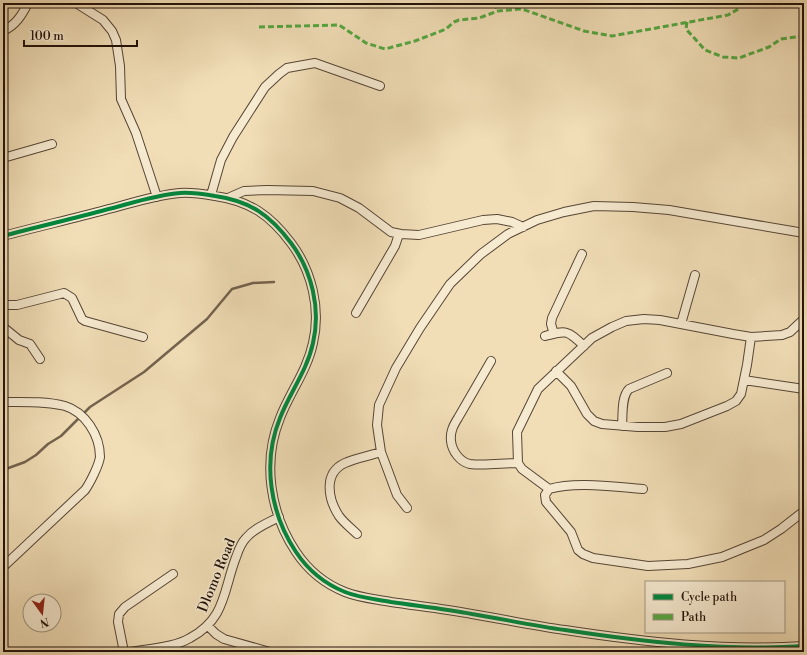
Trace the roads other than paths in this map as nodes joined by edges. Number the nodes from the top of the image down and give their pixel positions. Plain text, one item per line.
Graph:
1 (28, 3) edge
2 (76, 3) edge
3 (3, 31) edge
4 (380, 86) dead end
5 (52, 144) dead end
6 (3, 158) edge
7 (211, 195) junction
8 (157, 197) junction
9 (228, 198) junction
10 (523, 227) junction
11 (804, 233) edge
12 (399, 234) junction
13 (3, 236) edge
14 (582, 254) dead end
15 (695, 276) dead end
16 (3, 305) edge
17 (356, 313) dead end
18 (804, 319) edge
19 (681, 324) junction
20 (3, 327) edge
21 (554, 334) junction
22 (143, 336) dead end
23 (546, 336) dead end
24 (751, 337) junction
25 (584, 346) junction
26 (40, 359) dead end
27 (490, 360) dead end
28 (556, 371) junction
29 (667, 373) dead end
30 (744, 380) junction
31 (804, 389) edge
32 (3, 402) edge
33 (622, 426) junction
34 (381, 452) junction
35 (518, 463) junction
36 (549, 489) junction
37 (643, 489) dead end
38 (407, 508) dead end
39 (804, 511) edge
40 (279, 517) junction
41 (357, 534) dead end
42 (3, 567) edge
43 (173, 574) dead end
44 (208, 626) junction
45 (804, 646) edge
46 (124, 652) edge
47 (131, 652) edge
48 (270, 652) edge

1 - 3 street
2 - 8 street
4 - 7 street
5 - 6 street
7 - 8 street
7 - 9 street
8 - 13 street
9 - 12 street
9 - 40 street
10 - 11 street
10 - 12 street
10 - 34 street
12 - 17 street
14 - 21 street
15 - 19 street
16 - 22 street
18 - 24 street
19 - 24 street
19 - 25 street
20 - 26 street
21 - 23 street
21 - 25 street
24 - 30 street
25 - 28 street
27 - 35 street
28 - 33 street
28 - 35 street
29 - 33 street
30 - 31 street
30 - 33 street
32 - 42 street
34 - 38 street
34 - 41 street
35 - 36 street
36 - 37 street
36 - 39 street
40 - 44 street, Dlomo Road
40 - 45 street
43 - 46 street
44 - 47 street, Dlomo Road
44 - 48 street

